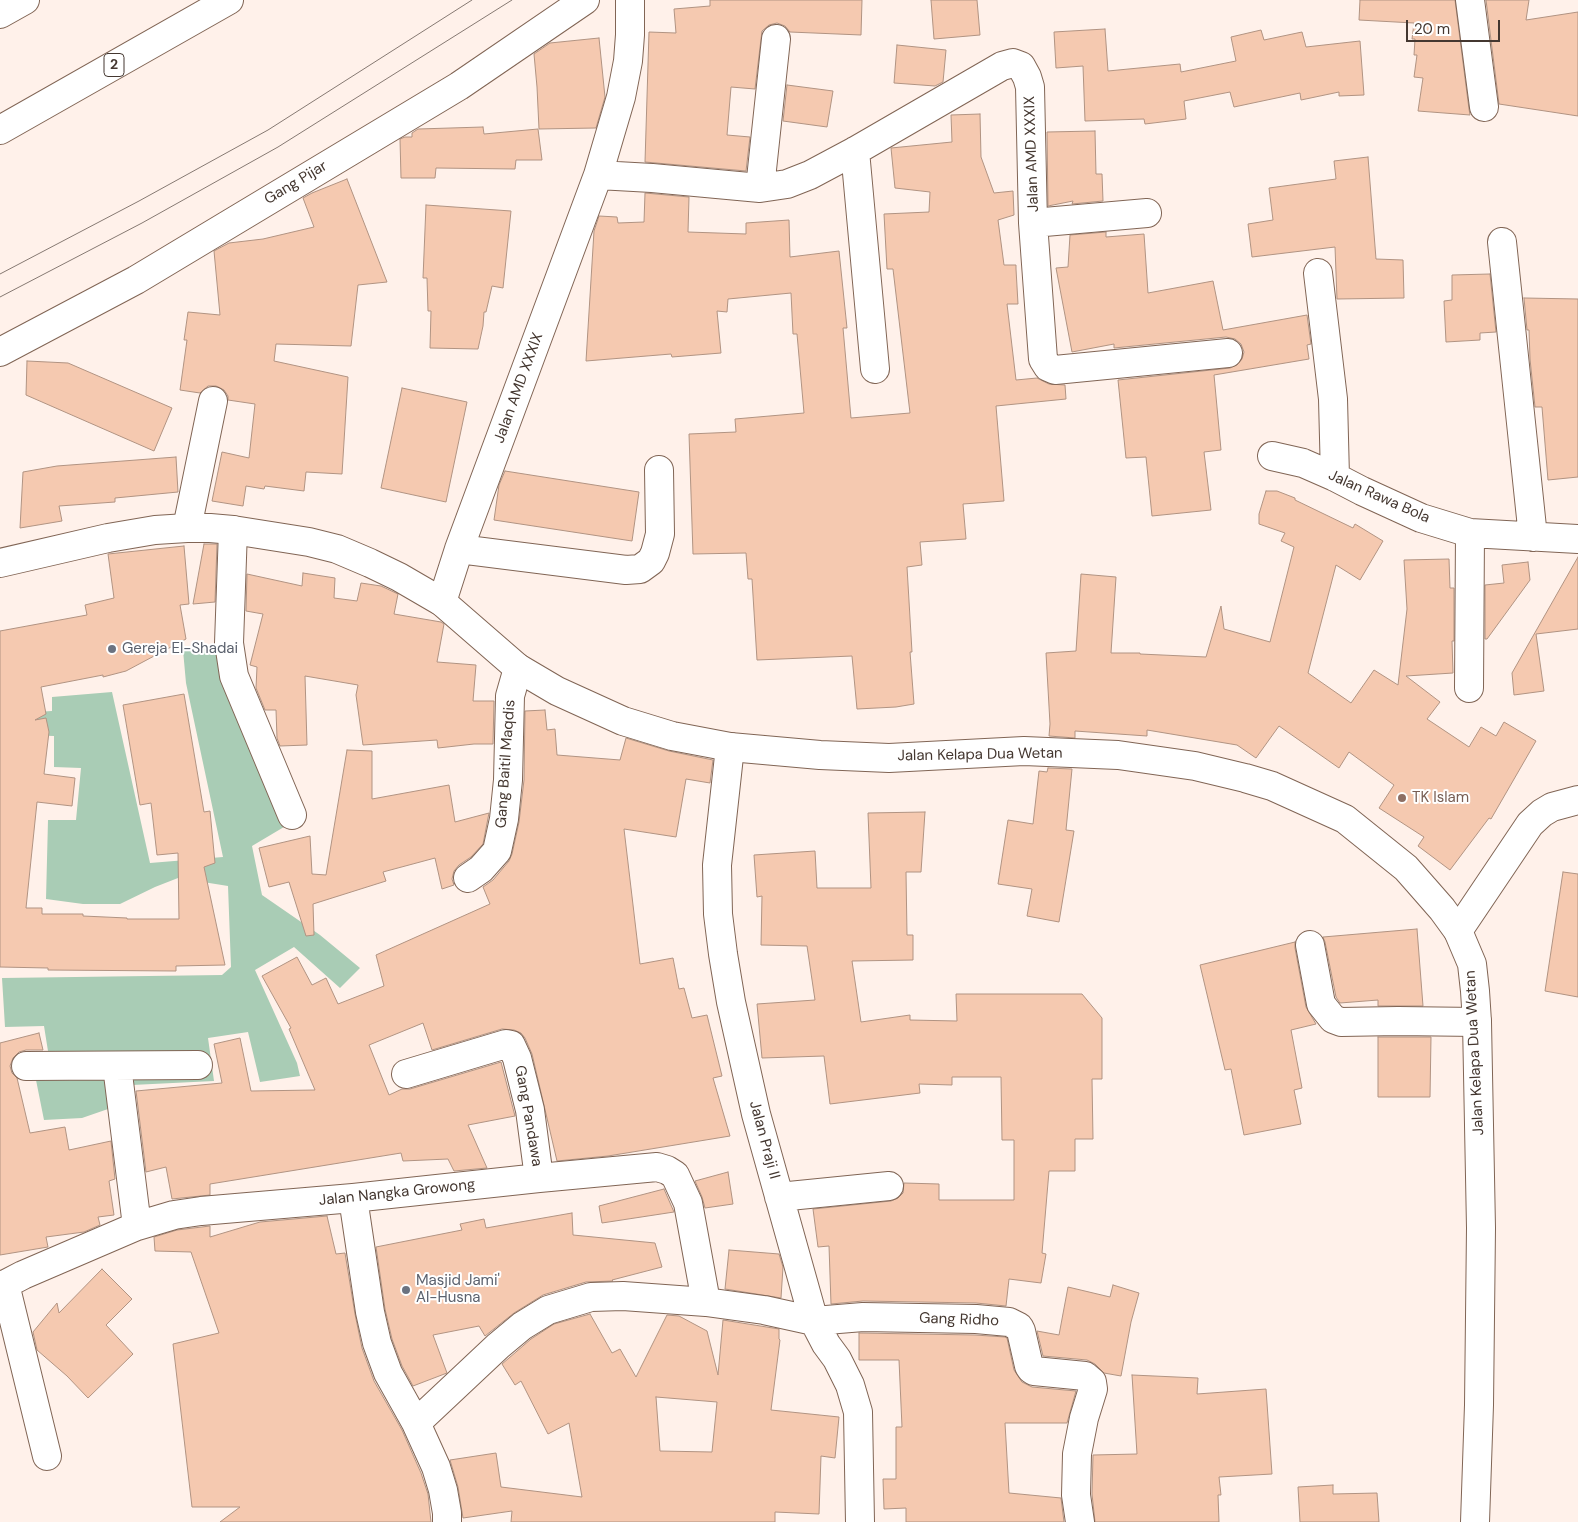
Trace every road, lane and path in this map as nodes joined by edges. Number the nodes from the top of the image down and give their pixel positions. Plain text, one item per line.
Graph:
1 (25, 0) edge
2 (229, 0) edge
3 (584, 0) edge
4 (630, 0) edge
5 (1470, 0) edge
6 (0, 14) edge
7 (776, 39) dead end
8 (1484, 107) dead end
9 (0, 130) edge
10 (855, 151) junction
11 (598, 175) junction
12 (760, 188) junction
13 (1147, 213) dead end
14 (1034, 222) junction
15 (1502, 242) dead end
16 (1318, 274) dead end
17 (0, 352) edge
18 (1228, 353) dead end
19 (876, 369) dead end
20 (214, 401) dead end
21 (1272, 456) dead end
22 (659, 470) dead end
23 (1335, 477) junction
24 (187, 528) junction
25 (233, 530) junction
26 (1470, 532) junction
27 (1533, 537) junction
28 (1578, 539) edge
29 (459, 549) junction
30 (0, 564) edge
31 (442, 602) junction
32 (518, 668) junction
33 (1469, 688) dead end
34 (730, 747) junction
35 (1578, 800) edge
36 (292, 815) dead end
37 (468, 878) dead end
38 (1458, 931) junction
39 (1310, 945) dead end
40 (1477, 1022) junction
41 (198, 1065) dead end
42 (26, 1066) dead end
43 (117, 1066) junction
44 (406, 1074) dead end
45 (539, 1178) junction
46 (889, 1186) dead end
47 (779, 1197) junction
48 (353, 1198) junction
49 (136, 1226) junction
50 (3, 1285) edge
51 (706, 1302) junction
52 (814, 1321) junction
53 (416, 1423) junction
54 (47, 1456) dead end
55 (447, 1522) edge
56 (860, 1522) edge
57 (1080, 1522) edge
58 (1475, 1522) edge

1 - 6 main road
2 - 9 main road, 2
3 - 17 main road, Gang Pijar
4 - 11 main road, Jalan AMD XXXIX
5 - 8 main road
7 - 12 main road
10 - 12 main road, Jalan AMD XXXIX
10 - 14 main road, Jalan AMD XXXIX
10 - 19 main road
11 - 12 main road, Jalan AMD XXXIX
11 - 29 main road, Jalan AMD XXXIX
13 - 14 main road
14 - 18 main road, Jalan AMD XXXIX
15 - 27 main road
16 - 23 main road
20 - 24 main road
21 - 23 main road, Jalan Rawa Bola
22 - 29 main road
23 - 26 main road, Jalan Rawa Bola
24 - 25 main road, Jalan Kelapa Dua Wetan
24 - 30 main road, Jalan Kelapa Dua Wetan
25 - 31 main road, Jalan Kelapa Dua Wetan
25 - 36 main road
26 - 27 main road, Jalan Rawa Bola
26 - 33 main road
27 - 28 main road, Jalan Rawa Bola
29 - 31 main road, Jalan AMD XXXIX
31 - 32 main road, Jalan Kelapa Dua Wetan
32 - 34 main road, Jalan Kelapa Dua Wetan
32 - 37 main road, Gang Baitil Maqdis
34 - 38 main road, Jalan Kelapa Dua Wetan
34 - 47 main road, Jalan Praji II
35 - 38 main road
38 - 40 main road, Jalan Kelapa Dua Wetan
39 - 40 main road
40 - 58 main road, Jalan Kelapa Dua Wetan
41 - 43 main road
42 - 43 main road
43 - 49 main road
44 - 45 main road, Gang Pandawa
45 - 48 main road, Jalan Nangka Growong
45 - 51 main road, Jalan Nangka Growong
46 - 47 main road
47 - 52 main road, Jalan Praji II
48 - 49 main road, Jalan Nangka Growong
48 - 53 main road
49 - 50 main road, Jalan Nangka Growong
50 - 54 main road
51 - 52 main road
51 - 53 main road
52 - 56 main road, Jalan Praji II
52 - 57 main road, Gang Ridho
53 - 55 main road

